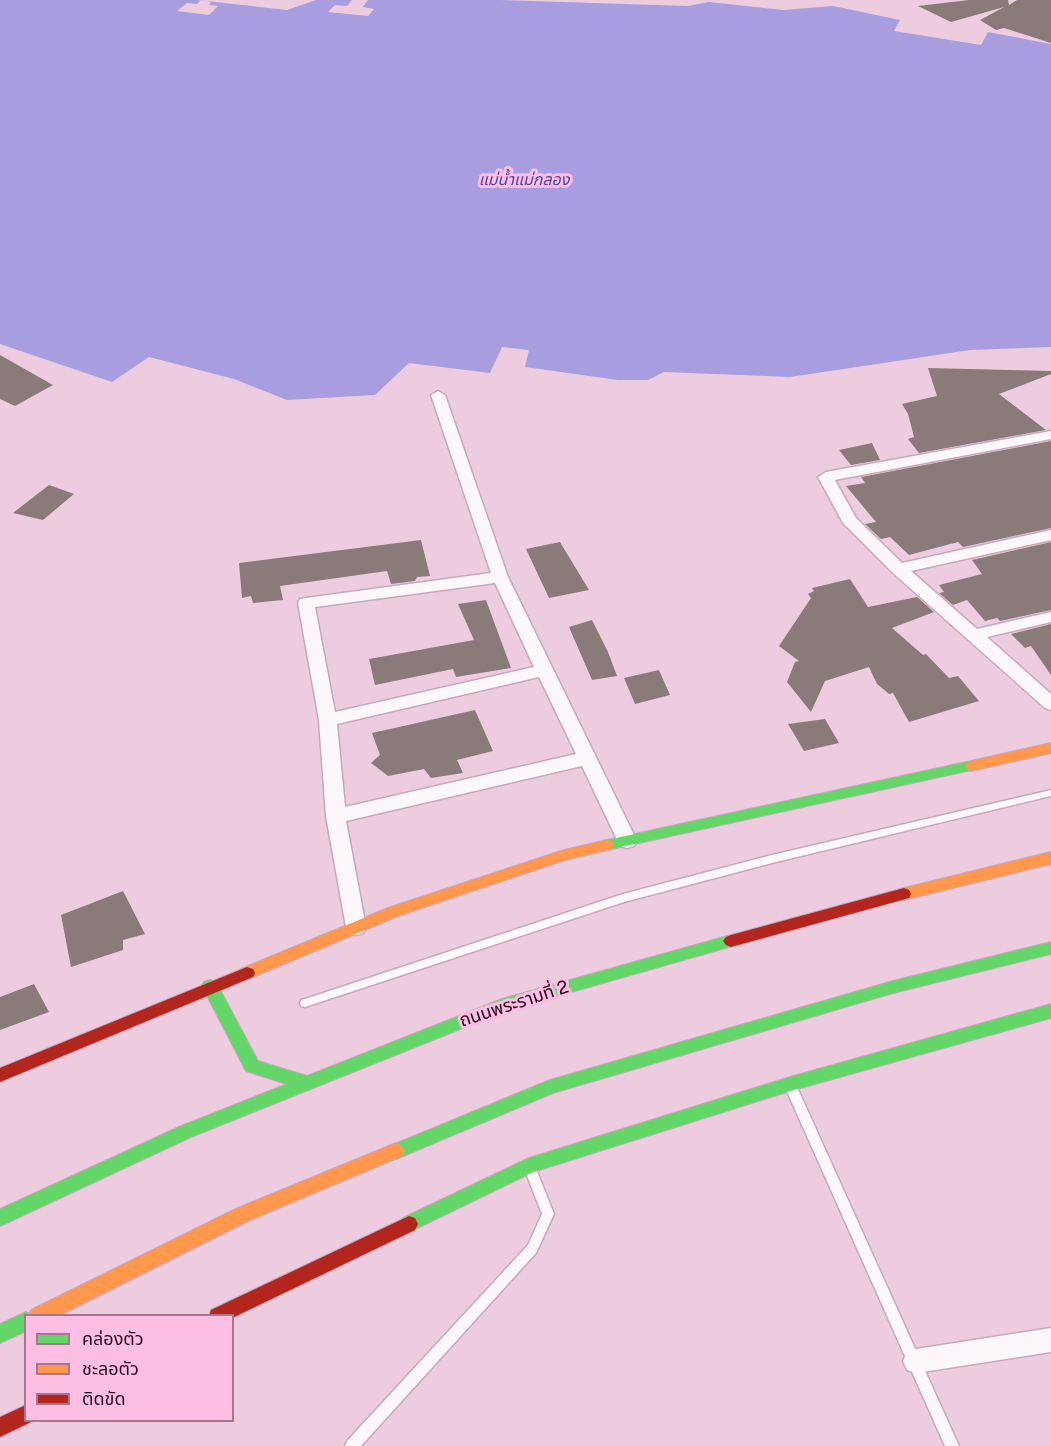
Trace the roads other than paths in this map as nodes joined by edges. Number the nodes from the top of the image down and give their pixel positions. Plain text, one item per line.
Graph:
1 (438, 395) dead end
2 (1051, 435) edge
3 (1051, 535) edge
4 (899, 569) junction
5 (500, 577) junction
6 (1051, 617) edge
7 (973, 635) junction
8 (545, 670) junction
9 (1051, 704) edge
10 (328, 720) junction
11 (1051, 748) edge
12 (588, 758) junction
13 (1051, 793) edge
14 (336, 816) junction
15 (627, 841) junction
16 (1051, 858) edge
17 (356, 927) junction
18 (1051, 948) edge
19 (210, 986) junction
20 (305, 1003) dead end
21 (1051, 1011) edge
22 (0, 1075) edge
23 (305, 1082) junction
24 (790, 1084) junction
25 (530, 1166) junction
26 (0, 1218) edge
27 (42, 1314) edge
28 (222, 1314) edge
29 (24, 1322) edge
30 (0, 1334) edge
31 (1051, 1340) edge
32 (916, 1361) junction
33 (24, 1415) edge
34 (0, 1427) edge
35 (352, 1446) edge
36 (952, 1446) edge

1 - 5 street
2 - 4 street
3 - 4 street
4 - 7 street
5 - 8 street
5 - 10 street
6 - 7 street
7 - 9 street
8 - 10 street
8 - 12 street
10 - 14 street
11 - 15 main road
12 - 14 street
12 - 15 street
13 - 20 lane
14 - 17 street
15 - 17 main road
16 - 23 main road, ถนนพระรามที่ 2
17 - 19 main road
18 - 27 main road
19 - 22 main road
19 - 23 main road
21 - 24 main road
23 - 26 main road, ถนนพระรามที่ 2
24 - 25 main road
24 - 32 lane
25 - 28 main road
25 - 35 lane
29 - 30 main road
31 - 32 street
32 - 36 lane
33 - 34 main road

